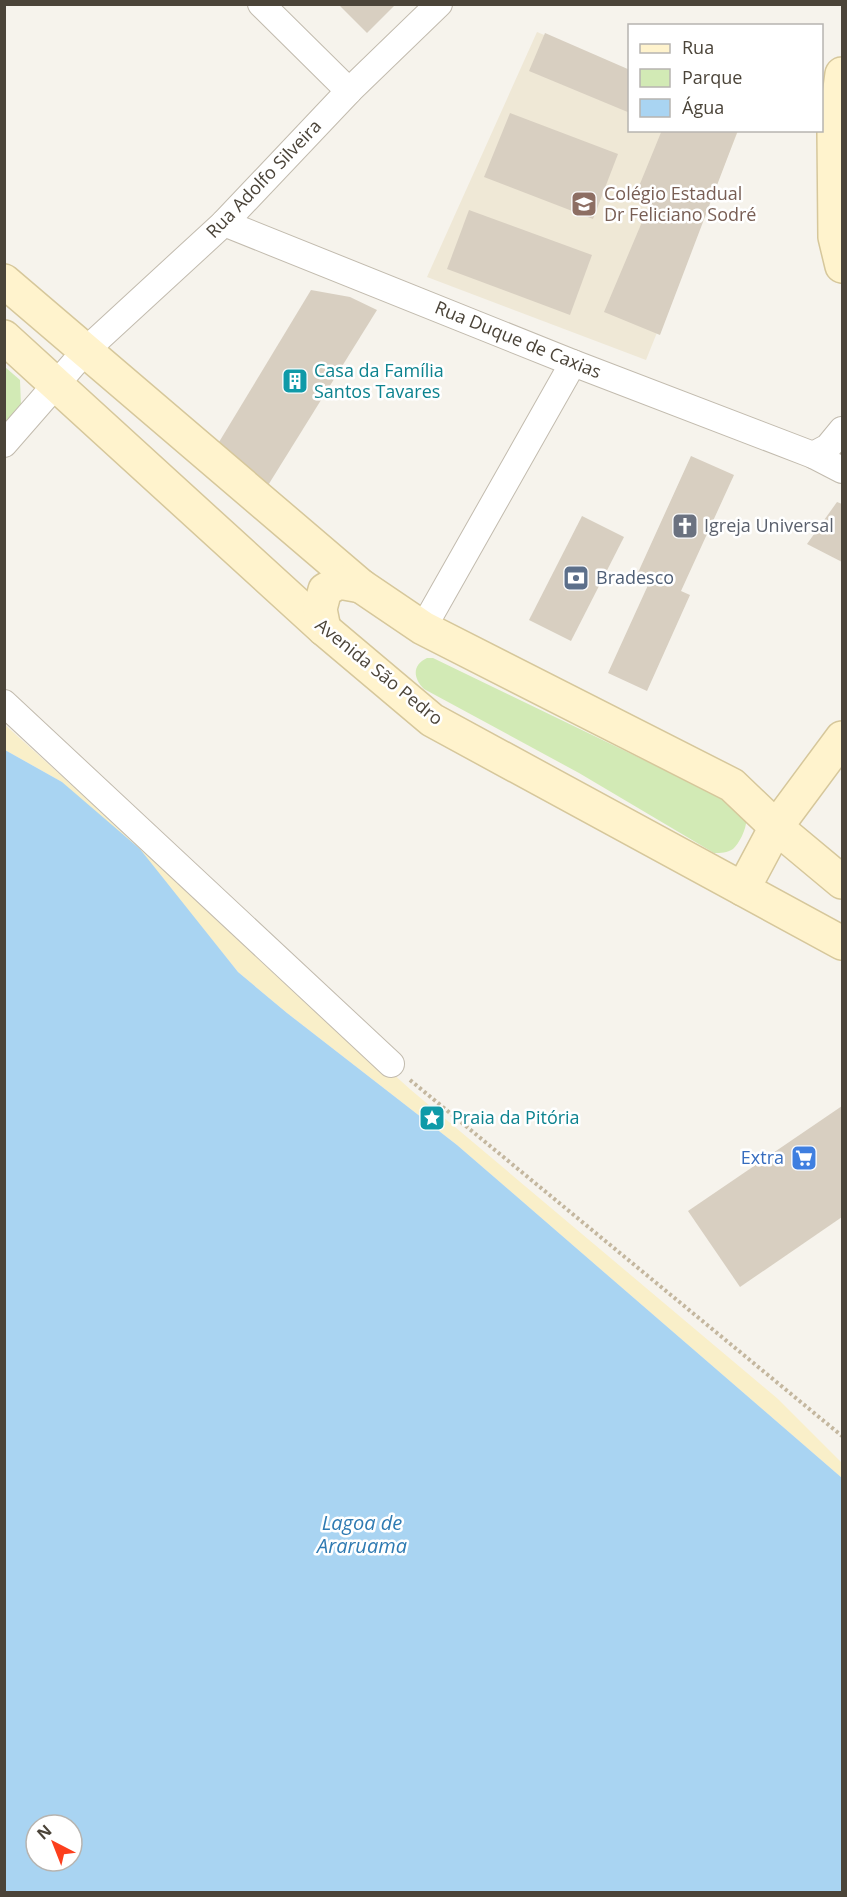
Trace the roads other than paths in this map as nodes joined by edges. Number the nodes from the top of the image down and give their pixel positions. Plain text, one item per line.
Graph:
1 (261, 4) edge
2 (439, 4) edge
3 (843, 74) edge
4 (349, 91) junction
5 (224, 223) junction
6 (840, 247) edge
7 (4, 281) edge
8 (4, 337) edge
9 (86, 350) junction
10 (573, 363) junction
11 (57, 384) junction
12 (843, 430) edge
13 (4, 444) edge
14 (813, 455) junction
15 (843, 470) edge
16 (361, 586) junction
17 (423, 628) junction
18 (324, 629) junction
19 (4, 703) edge
20 (841, 745) edge
21 (776, 827) junction
22 (843, 882) edge
23 (743, 889) junction
24 (843, 943) edge
25 (390, 1064) road end

1 - 4 street
2 - 4 street, Rua Adolfo Silveira
3 - 6 street
4 - 5 street, Rua Adolfo Silveira
5 - 9 street, Rua Adolfo Silveira
5 - 10 street, Rua Duque de Caxias
7 - 9 street
8 - 11 street, Avenida São Pedro
9 - 11 street, Rua Adolfo Silveira
9 - 16 street
10 - 14 street, Rua Duque de Caxias
10 - 17 street
11 - 13 street, Rua Adolfo Silveira
11 - 18 street, Avenida São Pedro
12 - 14 street
14 - 15 street, Rua Duque de Caxias
16 - 17 street
16 - 18 street
17 - 21 street
18 - 23 street, Avenida São Pedro
19 - 25 street
20 - 21 street
21 - 22 street
21 - 23 street
23 - 24 street, Avenida São Pedro

